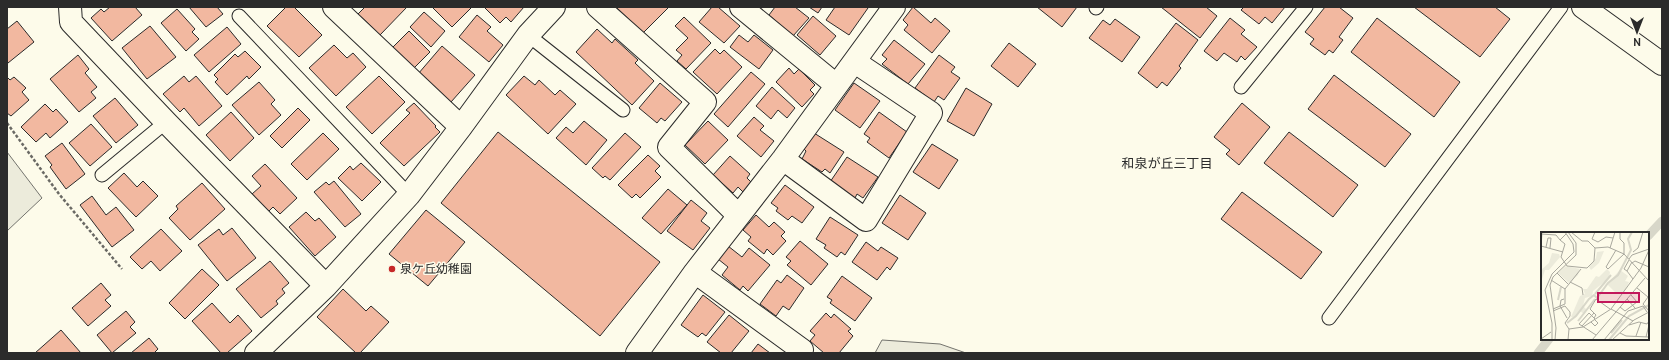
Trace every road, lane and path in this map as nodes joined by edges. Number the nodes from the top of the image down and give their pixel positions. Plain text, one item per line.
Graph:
1 (70, 7) edge
2 (334, 7) edge
3 (554, 7) edge
4 (598, 7) edge
5 (741, 7) edge
6 (894, 7) edge
7 (1306, 7) edge
8 (1561, 7) edge
9 (1583, 7) edge
10 (239, 16) dead end
11 (528, 35) junction
12 (855, 62) junction
13 (1662, 64) edge
14 (836, 85) junction
15 (1241, 87) dead end
16 (623, 110) dead end
17 (166, 122) junction
18 (7, 123) edge
19 (461, 127) junction
20 (783, 159) junction
21 (102, 175) dead end
22 (409, 195) junction
23 (738, 215) junction
24 (122, 269) dead end
25 (695, 272) junction
26 (326, 286) junction
27 (1329, 318) dead end
28 (802, 350) dead end
29 (256, 353) edge
30 (637, 353) edge

1 - 17 street
2 - 19 street
3 - 11 street
4 - 23 street
5 - 14 street
6 - 12 street
7 - 15 lane
8 - 27 lane
9 - 13 street
10 - 22 lane
11 - 16 lane
11 - 19 street
12 - 14 street
12 - 20 street
14 - 20 street
17 - 21 lane
17 - 26 street
18 - 24 path
19 - 22 street
20 - 23 street
22 - 26 street
23 - 25 street
25 - 28 street
25 - 30 street
26 - 29 street

